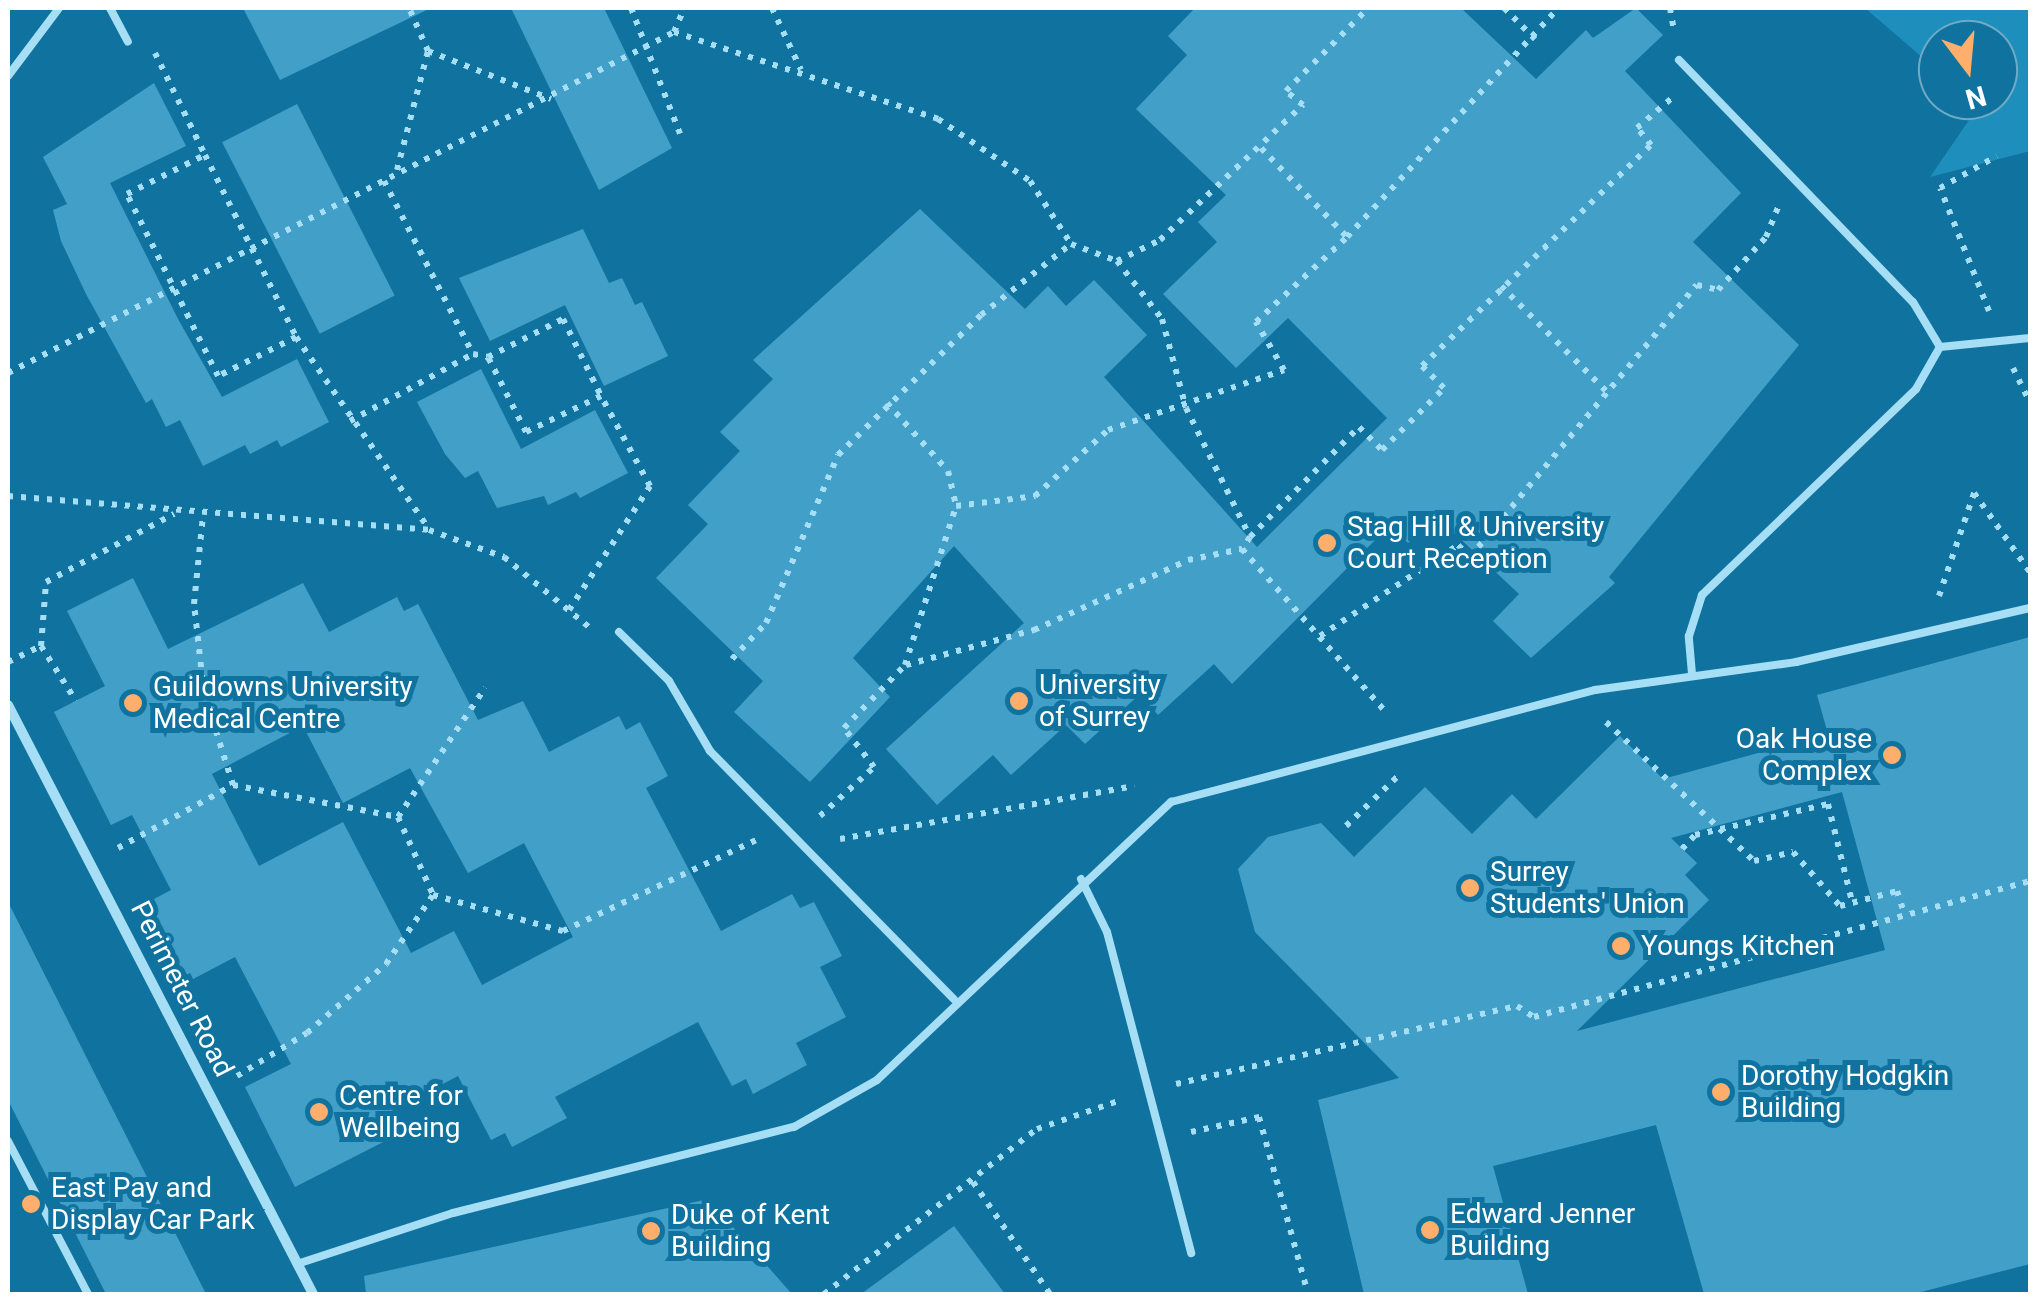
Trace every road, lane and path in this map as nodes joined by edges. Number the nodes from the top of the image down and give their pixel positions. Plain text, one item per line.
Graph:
1 (59, 8) edge
2 (110, 8) edge
3 (410, 8) edge
4 (631, 8) edge
5 (684, 8) edge
6 (772, 8) edge
7 (1368, 8) edge
8 (1504, 8) edge
9 (1558, 8) edge
10 (674, 32) junction
11 (1535, 38) junction
12 (128, 42) joint
13 (642, 50) junction
14 (428, 51) junction
15 (1679, 60) dead end
16 (801, 71) junction
17 (8, 76) edge
18 (1696, 78) junction
19 (551, 99) junction
20 (680, 134) dead end
21 (1260, 148) junction
22 (205, 154) junction
23 (1997, 156) dead end
24 (396, 172) junction
25 (1790, 176) junction
26 (384, 181) junction
27 (1347, 236) junction
28 (1071, 244) junction
29 (252, 247) junction
30 (1117, 261) junction
31 (174, 286) junction
32 (1501, 286) junction
33 (296, 337) junction
34 (2030, 338) edge
35 (2002, 346) junction
36 (1940, 347) junction
37 (474, 354) junction
38 (488, 357) junction
39 (8, 373) edge
40 (1606, 391) junction
41 (601, 396) junction
42 (2030, 403) edge
43 (888, 404) junction
44 (1186, 408) junction
45 (350, 421) junction
46 (8, 496) edge
47 (956, 506) junction
48 (175, 513) junction
49 (203, 516) junction
50 (429, 530) junction
51 (1250, 536) junction
52 (1242, 549) junction
53 (2030, 572) edge
54 (2030, 608) edge
55 (568, 610) junction
56 (618, 632) joint
57 (1926, 635) junction
58 (1320, 636) junction
59 (41, 646) junction
60 (732, 658) dead end
61 (8, 662) edge
62 (905, 665) junction
63 (1692, 674) junction
64 (485, 688) dead end
65 (76, 700) dead end
66 (8, 706) edge
67 (1387, 714) dead end
68 (1602, 717) dead end
69 (1402, 772) dead end
70 (233, 786) junction
71 (1134, 786) dead end
72 (398, 817) junction
73 (812, 824) dead end
74 (784, 826) junction
75 (1346, 826) dead end
76 (1723, 828) junction
77 (829, 840) dead end
78 (1682, 849) dead end
79 (91, 863) junction
80 (1082, 879) junction
81 (2030, 881) edge
82 (433, 895) junction
83 (1852, 902) junction
84 (1904, 913) junction
85 (954, 999) junction
86 (1150, 1090) junction
87 (210, 1092) junction
88 (1162, 1138) junction
89 (8, 1140) edge
90 (973, 1182) junction
91 (1191, 1253) dead end
92 (297, 1264) junction
93 (88, 1294) edge
94 (313, 1294) edge
95 (824, 1294) edge
96 (1050, 1294) edge
97 (1308, 1294) edge

1 - 17 lane
2 - 12 lane
3 - 14 path
4 - 13 path
5 - 10 path
6 - 16 path
7 - 21 path
8 - 11 path
9 - 11 path
10 - 13 path
10 - 16 path
11 - 27 path
12 - 22 path
13 - 19 path
13 - 20 path
14 - 19 path
14 - 24 path
15 - 18 lane
16 - 28 path
18 - 25 lane
18 - 32 path
19 - 24 path
21 - 27 path
21 - 30 path
22 - 29 path
22 - 31 path
23 - 35 path
24 - 26 path
25 - 36 lane
25 - 40 path
26 - 29 path
26 - 37 path
27 - 44 path
28 - 30 path
28 - 43 path
29 - 31 path
29 - 33 path
30 - 44 path
31 - 33 path
31 - 39 path
32 - 40 path
32 - 51 path
33 - 45 path
34 - 35 lane
35 - 36 lane
35 - 42 path
36 - 63 lane
37 - 38 path
37 - 45 path
38 - 41 path
38 - 41 path
40 - 58 path
41 - 55 path
43 - 47 path
43 - 60 path
44 - 47 path
44 - 51 path
45 - 50 path
46 - 48 path
47 - 62 path
48 - 49 path
48 - 59 path
49 - 50 path
49 - 70 path
50 - 55 path
51 - 52 path
52 - 58 path
52 - 62 path
53 - 57 path
54 - 57 lane
55 - 56 path
56 - 74 lane
57 - 63 lane
58 - 67 path
59 - 61 path
59 - 65 path
62 - 73 path
63 - 80 lane
64 - 72 path
66 - 79 street, Perimeter Road
68 - 76 path
69 - 75 path
70 - 72 path
70 - 79 path
71 - 77 path
72 - 82 path
74 - 82 path
74 - 85 lane
76 - 78 path
76 - 83 path
76 - 83 path
79 - 87 street, Perimeter Road
80 - 85 lane
80 - 86 lane
81 - 84 path
82 - 87 path
83 - 84 path
84 - 86 path
85 - 92 lane
86 - 88 lane
86 - 90 path
87 - 92 street, Perimeter Road
88 - 91 lane
88 - 97 path
89 - 93 lane
90 - 95 path
90 - 96 path
92 - 94 street, Perimeter Road

